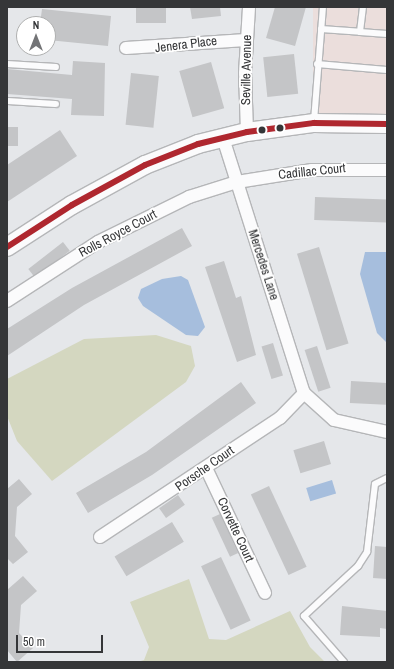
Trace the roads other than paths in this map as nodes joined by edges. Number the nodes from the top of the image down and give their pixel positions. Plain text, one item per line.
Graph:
1 (249, 7) edge
2 (323, 7) edge
3 (363, 7) edge
4 (321, 29) junction
5 (360, 32) junction
6 (387, 34) edge
7 (246, 40) junction
8 (126, 48) dead end
9 (7, 64) edge
10 (317, 64) junction
11 (56, 67) dead end
12 (387, 70) edge
13 (7, 101) edge
14 (56, 104) dead end
15 (314, 123) junction
16 (387, 124) edge
17 (248, 132) junction
18 (223, 138) junction
19 (387, 170) edge
20 (237, 182) junction
21 (7, 247) edge
22 (7, 301) edge
23 (304, 393) junction
24 (387, 432) edge
25 (206, 468) junction
26 (387, 478) edge
27 (100, 537) dead end
28 (265, 593) dead end
29 (344, 662) edge

1 - 7 street, Seville Avenue
2 - 4 lane
3 - 5 lane
4 - 5 lane
4 - 10 lane
5 - 6 lane
7 - 8 street, Jenera Place
7 - 17 street, Seville Avenue
9 - 11 lane
10 - 12 lane
10 - 15 lane
13 - 14 lane
15 - 16 street
15 - 17 street
17 - 18 street
18 - 20 street, Mercedes Lane
18 - 21 street
19 - 20 street, Cadillac Court
20 - 22 street, Rolls Royce Court
20 - 23 street, Mercedes Lane
23 - 24 street
23 - 25 street, Porsche Court
25 - 27 street, Porsche Court
25 - 28 street, Corvette Court
26 - 29 lane

